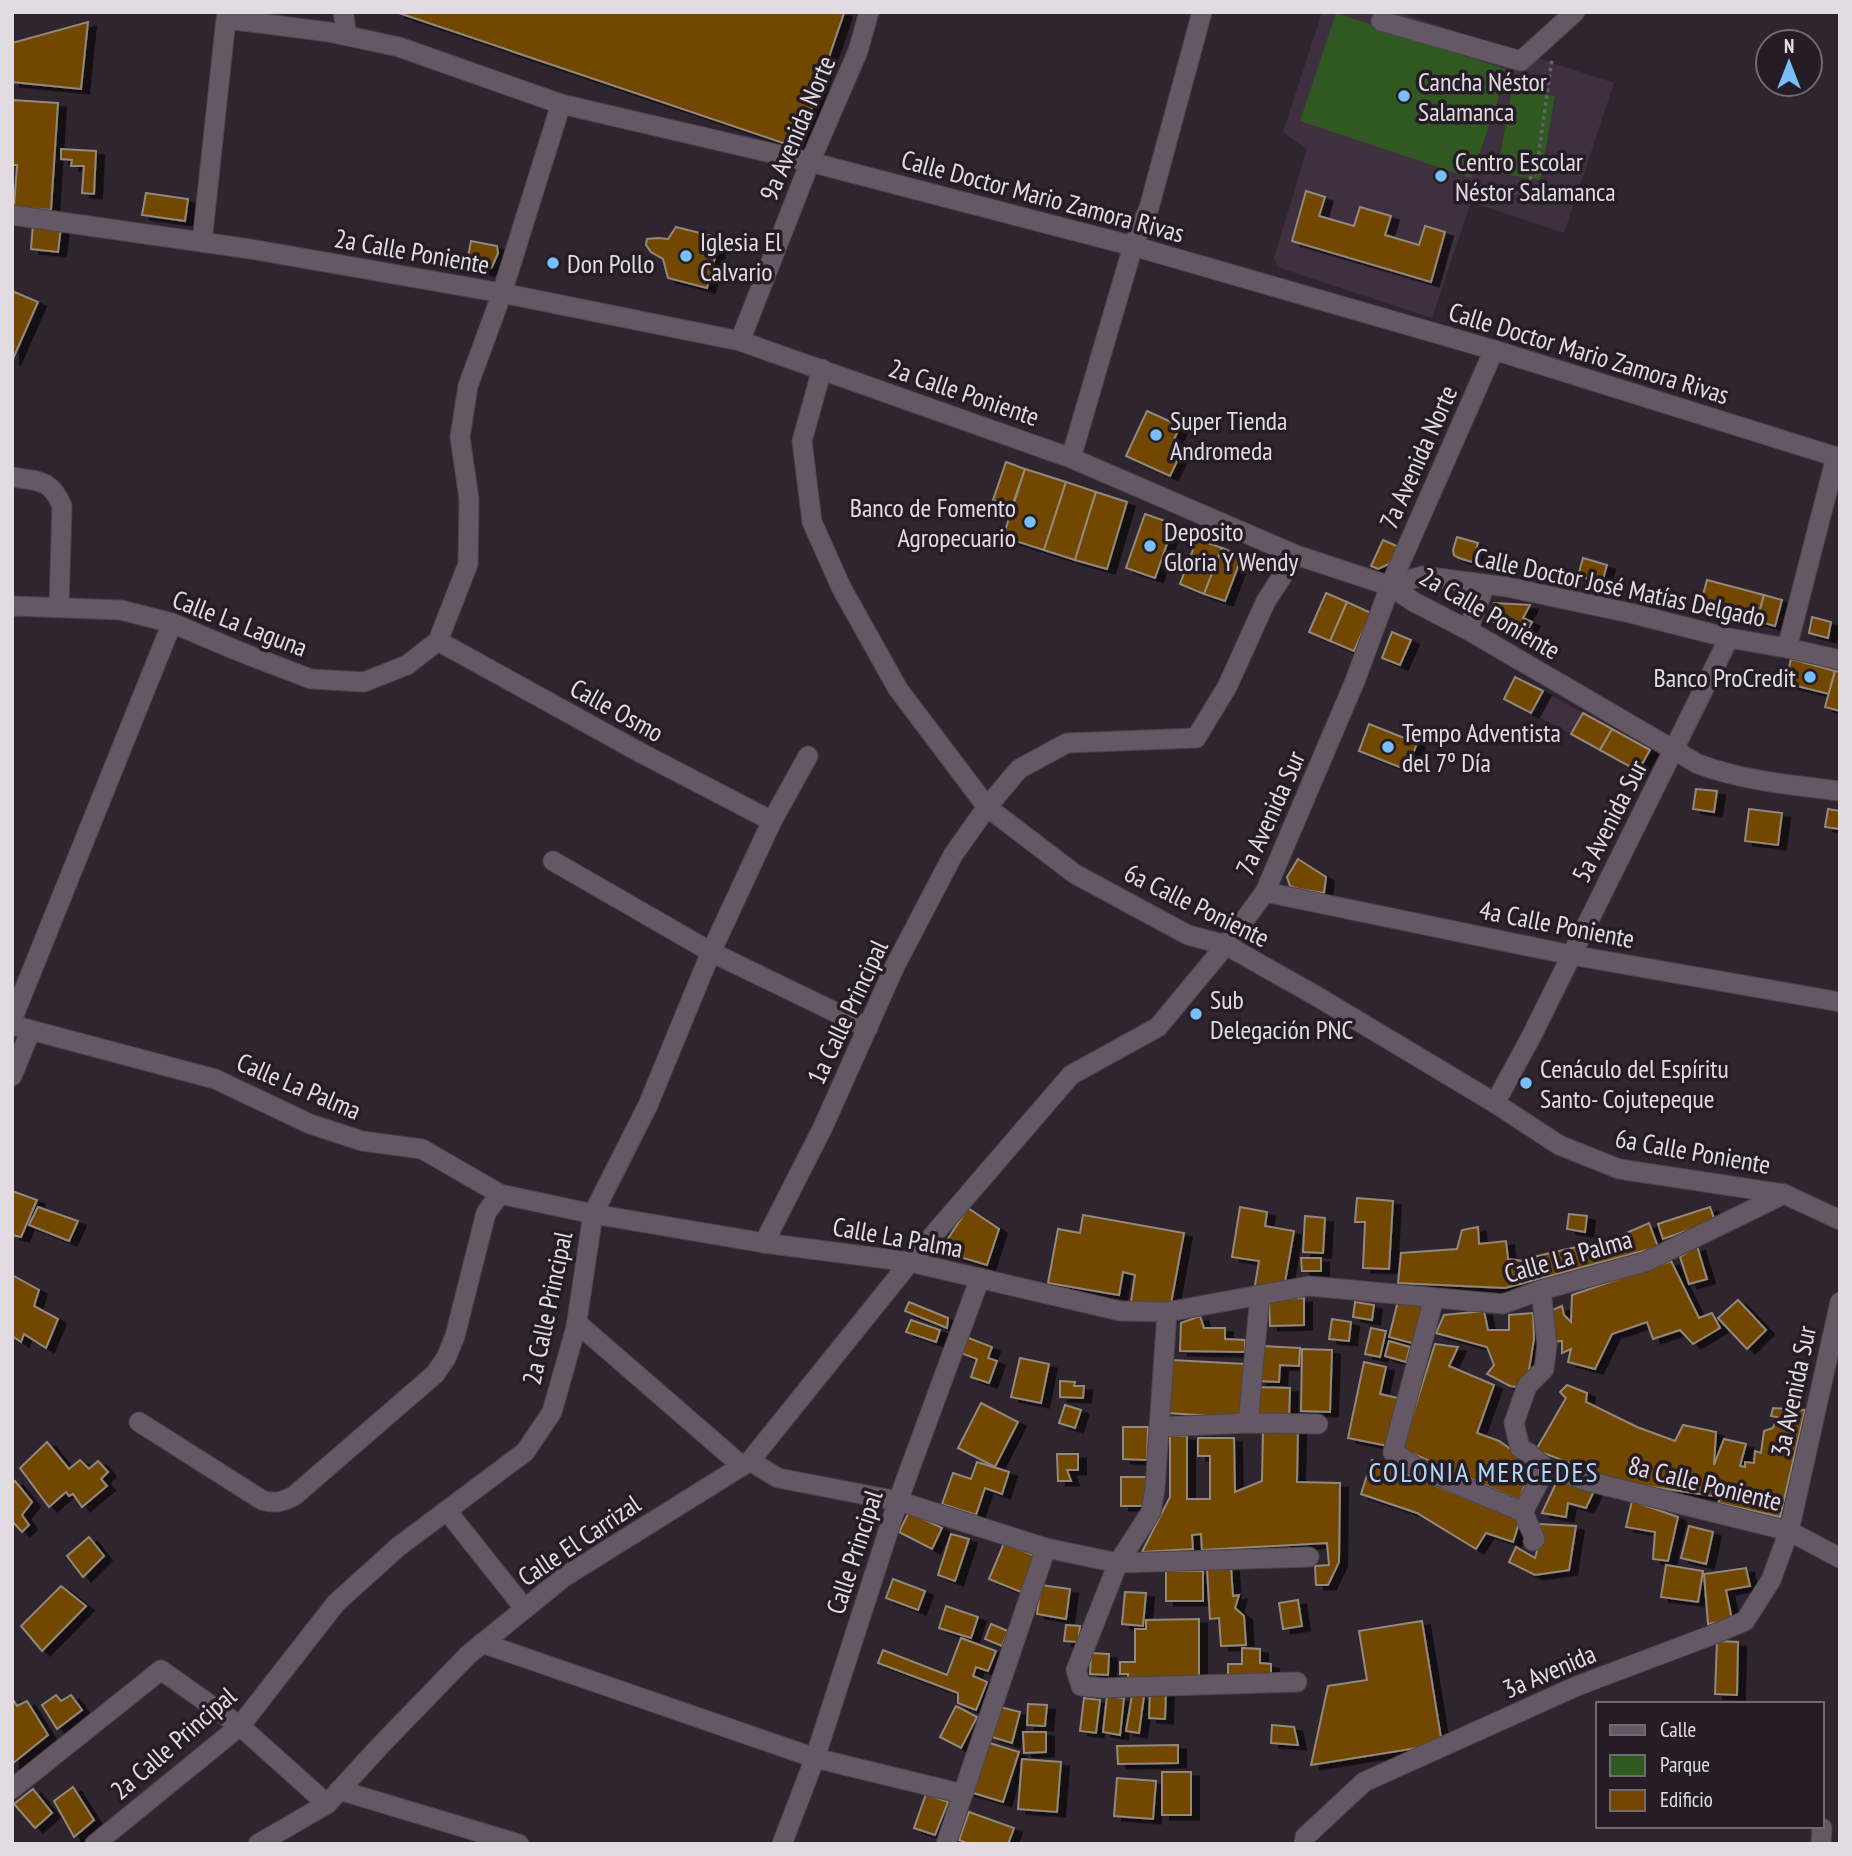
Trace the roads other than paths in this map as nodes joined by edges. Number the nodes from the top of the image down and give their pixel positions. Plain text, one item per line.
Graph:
1 (343, 12) edge
2 (869, 12) edge
3 (1202, 12) edge
4 (1575, 12) edge
5 (1381, 21) dead end
6 (347, 35) junction
7 (561, 104) junction
8 (810, 162) junction
9 (12, 215) edge
10 (202, 242) junction
11 (1133, 246) junction
12 (502, 293) junction
13 (740, 341) junction
14 (1494, 350) junction
15 (822, 369) junction
16 (1071, 458) junction
17 (1838, 458) edge
18 (12, 477) edge
19 (1296, 555) junction
20 (1485, 585) junction
21 (1390, 586) junction
22 (12, 606) edge
23 (59, 606) junction
24 (172, 623) junction
25 (1468, 629) junction
26 (1729, 638) junction
27 (438, 641) junction
28 (1787, 648) junction
29 (1840, 660) edge
30 (1673, 750) junction
31 (808, 756) dead end
32 (1840, 791) edge
33 (987, 807) junction
34 (772, 821) junction
35 (553, 861) dead end
36 (1265, 892) junction
37 (1226, 945) junction
38 (711, 952) junction
39 (1571, 955) junction
40 (1840, 1002) edge
41 (12, 1020) edge
42 (22, 1028) edge
43 (868, 1028) junction
44 (12, 1076) edge
45 (1495, 1103) junction
46 (500, 1194) junction
47 (1784, 1194) junction
48 (593, 1214) junction
49 (1840, 1220) edge
50 (764, 1243) junction
51 (910, 1262) junction
52 (980, 1278) junction
53 (1541, 1290) junction
54 (1260, 1295) junction
55 (1434, 1298) junction
56 (1840, 1302) edge
57 (1167, 1312) junction
58 (577, 1322) junction
59 (139, 1422) dead end
60 (1248, 1423) junction
61 (1318, 1424) dead end
62 (1159, 1427) junction
63 (746, 1463) junction
64 (1546, 1468) junction
65 (898, 1501) junction
66 (447, 1511) junction
67 (1523, 1512) junction
68 (1789, 1531) junction
69 (1533, 1541) dead end
70 (1046, 1548) junction
71 (1309, 1557) dead end
72 (1840, 1558) edge
73 (1118, 1563) junction
74 (525, 1609) junction
75 (482, 1643) junction
76 (1297, 1682) dead end
77 (240, 1726) junction
78 (815, 1758) junction
79 (12, 1789) edge
80 (963, 1794) junction
81 (333, 1797) junction
82 (95, 1844) edge
83 (258, 1844) edge
84 (519, 1844) edge
85 (782, 1844) edge
86 (946, 1844) edge
87 (1304, 1844) edge

1 - 6 street
2 - 8 street, 9a Avenida Norte
3 - 11 street
4 - 5 street
6 - 7 street, Calle Doctor Mario Zamora Rivas
6 - 10 street, Calle Doctor Mario Zamora Rivas
7 - 8 street, Calle Doctor Mario Zamora Rivas
7 - 12 street
8 - 11 street, Calle Doctor Mario Zamora Rivas
8 - 13 street, 9a Avenida Norte
9 - 10 street, 2a Calle Poniente
10 - 12 street, 2a Calle Poniente
11 - 14 street, Calle Doctor Mario Zamora Rivas
11 - 16 street
12 - 13 street, 2a Calle Poniente
12 - 27 street
13 - 15 street, 2a Calle Poniente
14 - 17 street, Calle Doctor Mario Zamora Rivas
14 - 21 street, 7a Avenida Norte
15 - 16 street, 2a Calle Poniente
15 - 33 street, 6a Calle Poniente
16 - 19 street, 2a Calle Poniente
17 - 28 street
18 - 23 street
19 - 21 street, 2a Calle Poniente
19 - 33 street, 1a Calle Principal
20 - 21 street, Calle Doctor José Matías Delgado
20 - 25 street
20 - 26 street, Calle Doctor José Matías Delgado
21 - 25 street, 2a Calle Poniente
21 - 36 street, 7a Avenida Sur
22 - 23 street, Calle La Laguna
23 - 24 street, Calle La Laguna
24 - 27 street, Calle La Laguna
24 - 41 street
25 - 30 street, 2a Calle Poniente
26 - 28 street, Calle Doctor José Matías Delgado
26 - 30 street, 5a Avenida Sur
27 - 34 street, Calle Osmo
28 - 29 street, Calle Doctor José Matías Delgado
30 - 32 street, 2a Calle Poniente
30 - 39 street, 5a Avenida Sur
31 - 34 street, 2a Calle Principal
33 - 37 street, 6a Calle Poniente
33 - 43 street, 1a Calle Principal
34 - 38 street, 2a Calle Principal
35 - 38 street
36 - 37 street, 7a Avenida Sur
36 - 39 street, 4a Calle Poniente
37 - 45 street, 6a Calle Poniente
37 - 51 street, 7a Avenida Sur
38 - 43 street
38 - 48 street, 2a Calle Principal
39 - 40 street, 4a Calle Poniente
39 - 45 street, 5a Avenida Sur
42 - 44 street
42 - 46 street, Calle La Palma
43 - 50 street, 1a Calle Principal
45 - 47 street, 6a Calle Poniente
46 - 48 street, Calle La Palma
46 - 59 street
47 - 49 street, 6a Calle Poniente
47 - 53 street, Calle La Palma
48 - 50 street, Calle La Palma
48 - 58 street, 2a Calle Principal
50 - 51 street, Calle La Palma
51 - 52 street, Calle La Palma
51 - 63 street, Calle El Carrizal
52 - 57 street, Calle La Palma
52 - 65 street, Calle Principal
53 - 55 street, Calle La Palma
53 - 64 street, 8a Calle Poniente
54 - 55 street, Calle La Palma
54 - 57 street, Calle La Palma
54 - 60 street
55 - 67 street
56 - 68 street, 3a Avenida Sur
57 - 62 street
58 - 63 street
58 - 66 street, 2a Calle Principal
60 - 61 street
60 - 62 street
62 - 73 street
63 - 65 street
63 - 74 street, Calle El Carrizal
64 - 67 street
64 - 68 street, 8a Calle Poniente
65 - 70 street
65 - 78 street, Calle Principal
66 - 74 street
66 - 77 street, 2a Calle Principal
67 - 69 street
68 - 72 street, 8a Calle Poniente
68 - 87 street, 3a Avenida
70 - 73 street
70 - 80 street
71 - 73 street
73 - 76 street
74 - 75 street, Calle El Carrizal
75 - 78 street
75 - 81 street, Calle El Carrizal
77 - 79 street
77 - 81 street
77 - 82 street, 2a Calle Principal
78 - 80 street
78 - 85 street, Calle Principal
80 - 86 street
81 - 83 street, Calle El Carrizal
81 - 84 street

